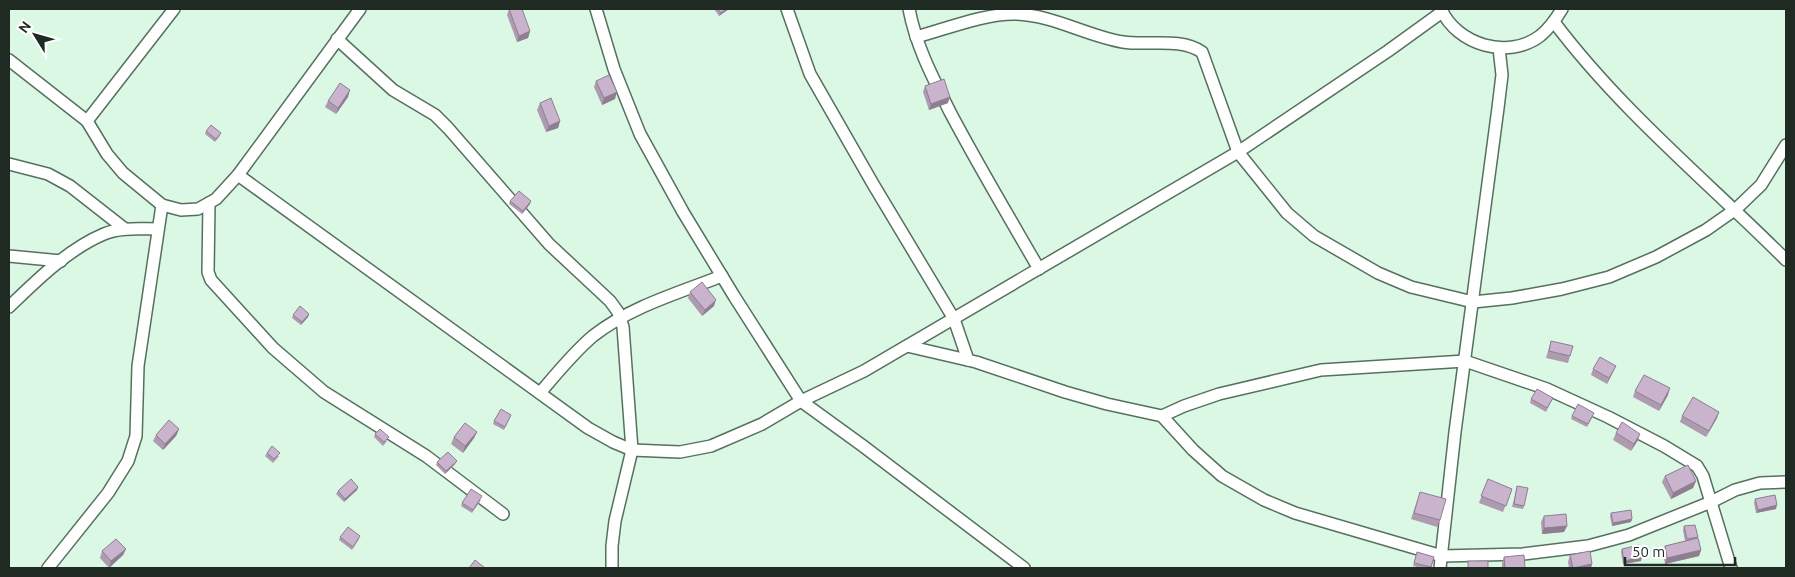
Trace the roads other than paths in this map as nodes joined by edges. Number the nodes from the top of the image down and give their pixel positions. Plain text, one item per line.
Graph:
1 (174, 9) edge
2 (360, 9) edge
3 (596, 9) edge
4 (787, 9) edge
5 (909, 9) edge
6 (1562, 9) edge
7 (1442, 10) edge
8 (1554, 22) junction
9 (916, 37) junction
10 (337, 39) junction
11 (1498, 48) junction
12 (9, 60) edge
13 (87, 121) junction
14 (1786, 145) edge
15 (1238, 152) junction
16 (9, 164) edge
17 (238, 175) junction
18 (209, 203) junction
19 (162, 205) junction
20 (1736, 209) junction
21 (158, 228) junction
22 (125, 229) junction
23 (9, 256) edge
24 (1786, 260) edge
25 (61, 261) junction
26 (1038, 269) junction
27 (722, 276) junction
28 (1473, 302) junction
29 (9, 307) edge
30 (620, 318) junction
31 (954, 318) junction
32 (907, 346) junction
33 (968, 360) junction
34 (1465, 361) junction
35 (540, 393) junction
36 (801, 401) junction
37 (1162, 416) junction
38 (632, 450) junction
39 (1786, 482) edge
40 (1711, 502) junction
41 (503, 514) dead end
42 (1442, 556) junction
43 (48, 568) edge
44 (612, 568) edge
45 (1024, 568) edge
46 (1440, 568) edge
47 (1731, 568) edge

1 - 13 street
2 - 10 street
3 - 27 street
4 - 31 street
5 - 9 street
6 - 8 street
7 - 11 street
7 - 15 street
8 - 11 street
8 - 20 street
9 - 15 street
9 - 26 street
10 - 17 street
10 - 30 street
11 - 28 street
12 - 13 street
13 - 19 street
14 - 20 street
15 - 26 street
15 - 28 street
16 - 22 street
17 - 18 street
17 - 35 street
18 - 19 street
18 - 41 street
19 - 21 street
20 - 24 street
20 - 28 street
21 - 22 street
21 - 43 street
22 - 25 street
23 - 25 street
25 - 29 street
26 - 31 street
27 - 30 street
27 - 36 street
28 - 34 street
30 - 35 street
30 - 38 street
31 - 32 street
31 - 33 street
32 - 33 street
32 - 36 street
33 - 37 street
34 - 37 street
34 - 40 street
34 - 42 street
35 - 38 street
36 - 38 street
36 - 45 street
37 - 42 street
38 - 44 street
39 - 40 street
40 - 42 street
40 - 47 street
42 - 46 street

